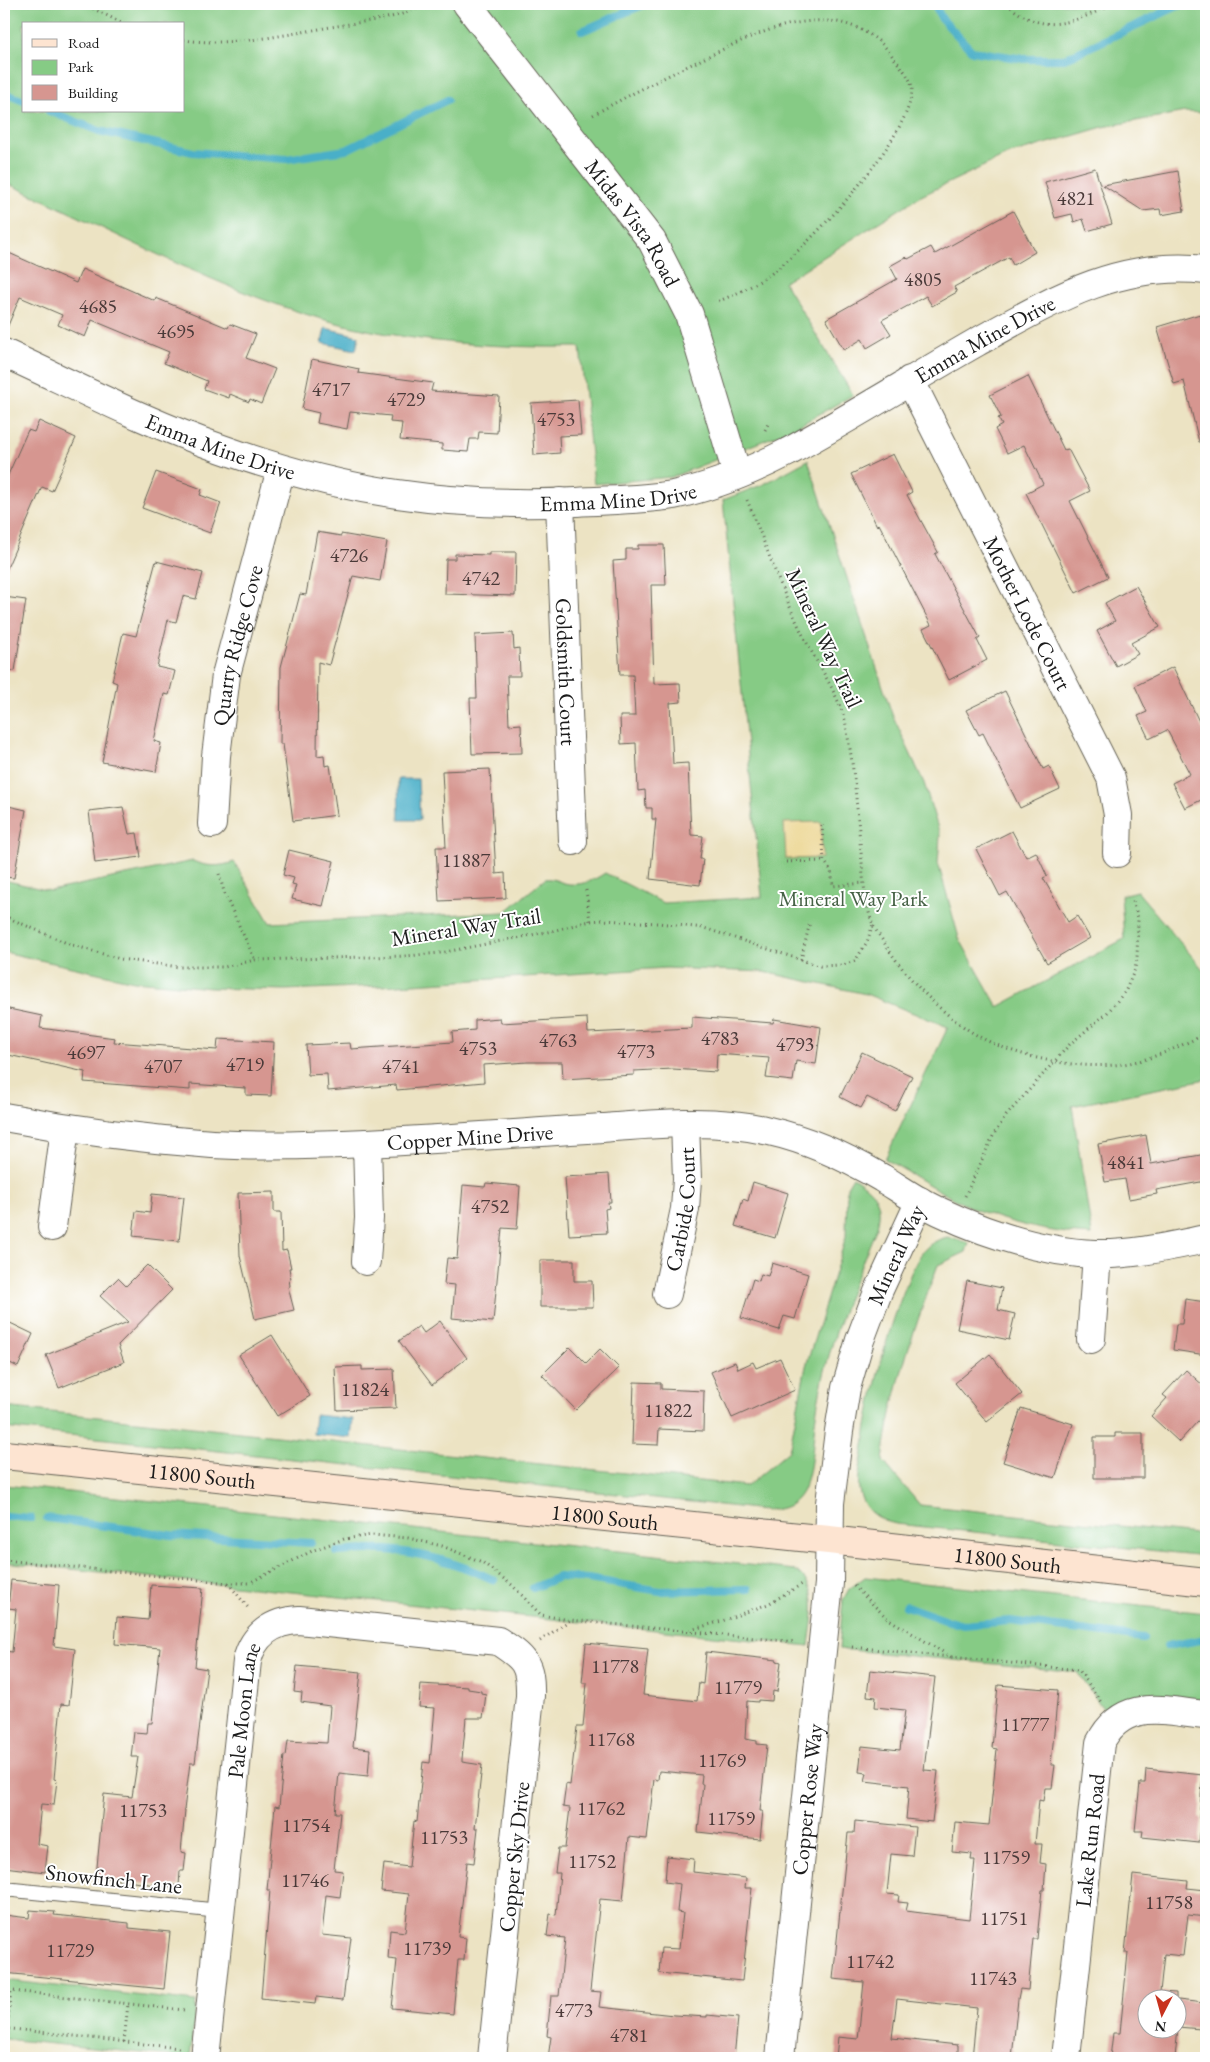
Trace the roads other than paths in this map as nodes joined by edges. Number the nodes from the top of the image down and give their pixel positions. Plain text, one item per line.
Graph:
1 (467, 4) edge
2 (1206, 270) edge
3 (5, 356) edge
4 (910, 380) junction
5 (281, 469) junction
6 (737, 474) junction
7 (560, 502) junction
8 (212, 824) dead end
9 (573, 841) dead end
10 (1117, 853) dead end
11 (4, 1118) edge
12 (685, 1123) junction
13 (65, 1128) junction
14 (367, 1142) junction
15 (920, 1202) junction
16 (52, 1227) dead end
17 (1206, 1239) edge
18 (1097, 1254) junction
19 (366, 1261) dead end
20 (667, 1294) dead end
21 (1091, 1339) dead end
22 (4, 1455) edge
23 (829, 1540) junction
24 (1206, 1582) edge
25 (529, 1650) joint
26 (1206, 1715) edge
27 (4, 1889) edge
28 (220, 1911) junction
29 (205, 2058) edge
30 (492, 2058) edge
31 (780, 2058) edge
32 (1066, 2058) edge

1 - 6 street, Midas Vista Road
2 - 4 street, Emma Mine Drive
3 - 5 street, Emma Mine Drive
4 - 6 street, Emma Mine Drive
4 - 10 street, Mother Lode Court
5 - 7 street, Emma Mine Drive
5 - 8 street, Quarry Ridge Cove
6 - 7 street, Emma Mine Drive
7 - 9 street, Goldsmith Court
11 - 13 street, Copper Mine Drive
12 - 14 street, Copper Mine Drive
12 - 15 street, Copper Mine Drive
12 - 20 street, Carbide Court
13 - 14 street, Copper Mine Drive
13 - 16 street
14 - 19 street
15 - 18 street, Mineral Way
15 - 23 street, Mineral Way
17 - 18 street, Mineral Way
18 - 21 street
22 - 23 main road, 11800 South
23 - 24 main road, 11800 South
23 - 31 street, Copper Rose Way
25 - 28 street, Pale Moon Lane
25 - 30 street, Copper Sky Drive
26 - 32 street, Lake Run Road
27 - 28 lane, Snowfinch Lane
28 - 29 street, Pale Moon Lane

